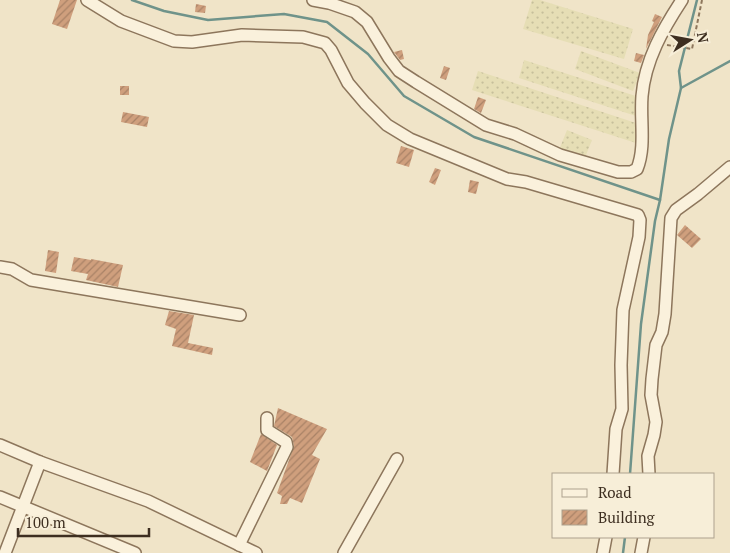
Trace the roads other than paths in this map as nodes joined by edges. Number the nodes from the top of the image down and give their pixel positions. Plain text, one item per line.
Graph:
1 (87, 0) edge
2 (313, 0) edge
3 (682, 0) edge
4 (730, 167) edge
5 (0, 267) edge
6 (240, 315) dead end
7 (267, 418) dead end
8 (0, 445) edge
9 (397, 459) dead end
10 (40, 462) junction
11 (612, 473) edge
12 (649, 473) edge
13 (0, 498) edge
14 (22, 506) junction
15 (606, 538) edge
16 (644, 538) edge
17 (239, 545) junction
18 (4, 553) edge
19 (135, 553) edge
20 (256, 553) edge
21 (344, 553) edge
22 (603, 553) edge
23 (642, 553) edge

1 - 11 street
2 - 3 street
4 - 12 street
5 - 6 street
7 - 17 street
8 - 10 street
9 - 21 street
10 - 14 street
10 - 17 street
13 - 14 street
14 - 18 street
14 - 19 street
15 - 22 street
16 - 23 street
17 - 20 street

